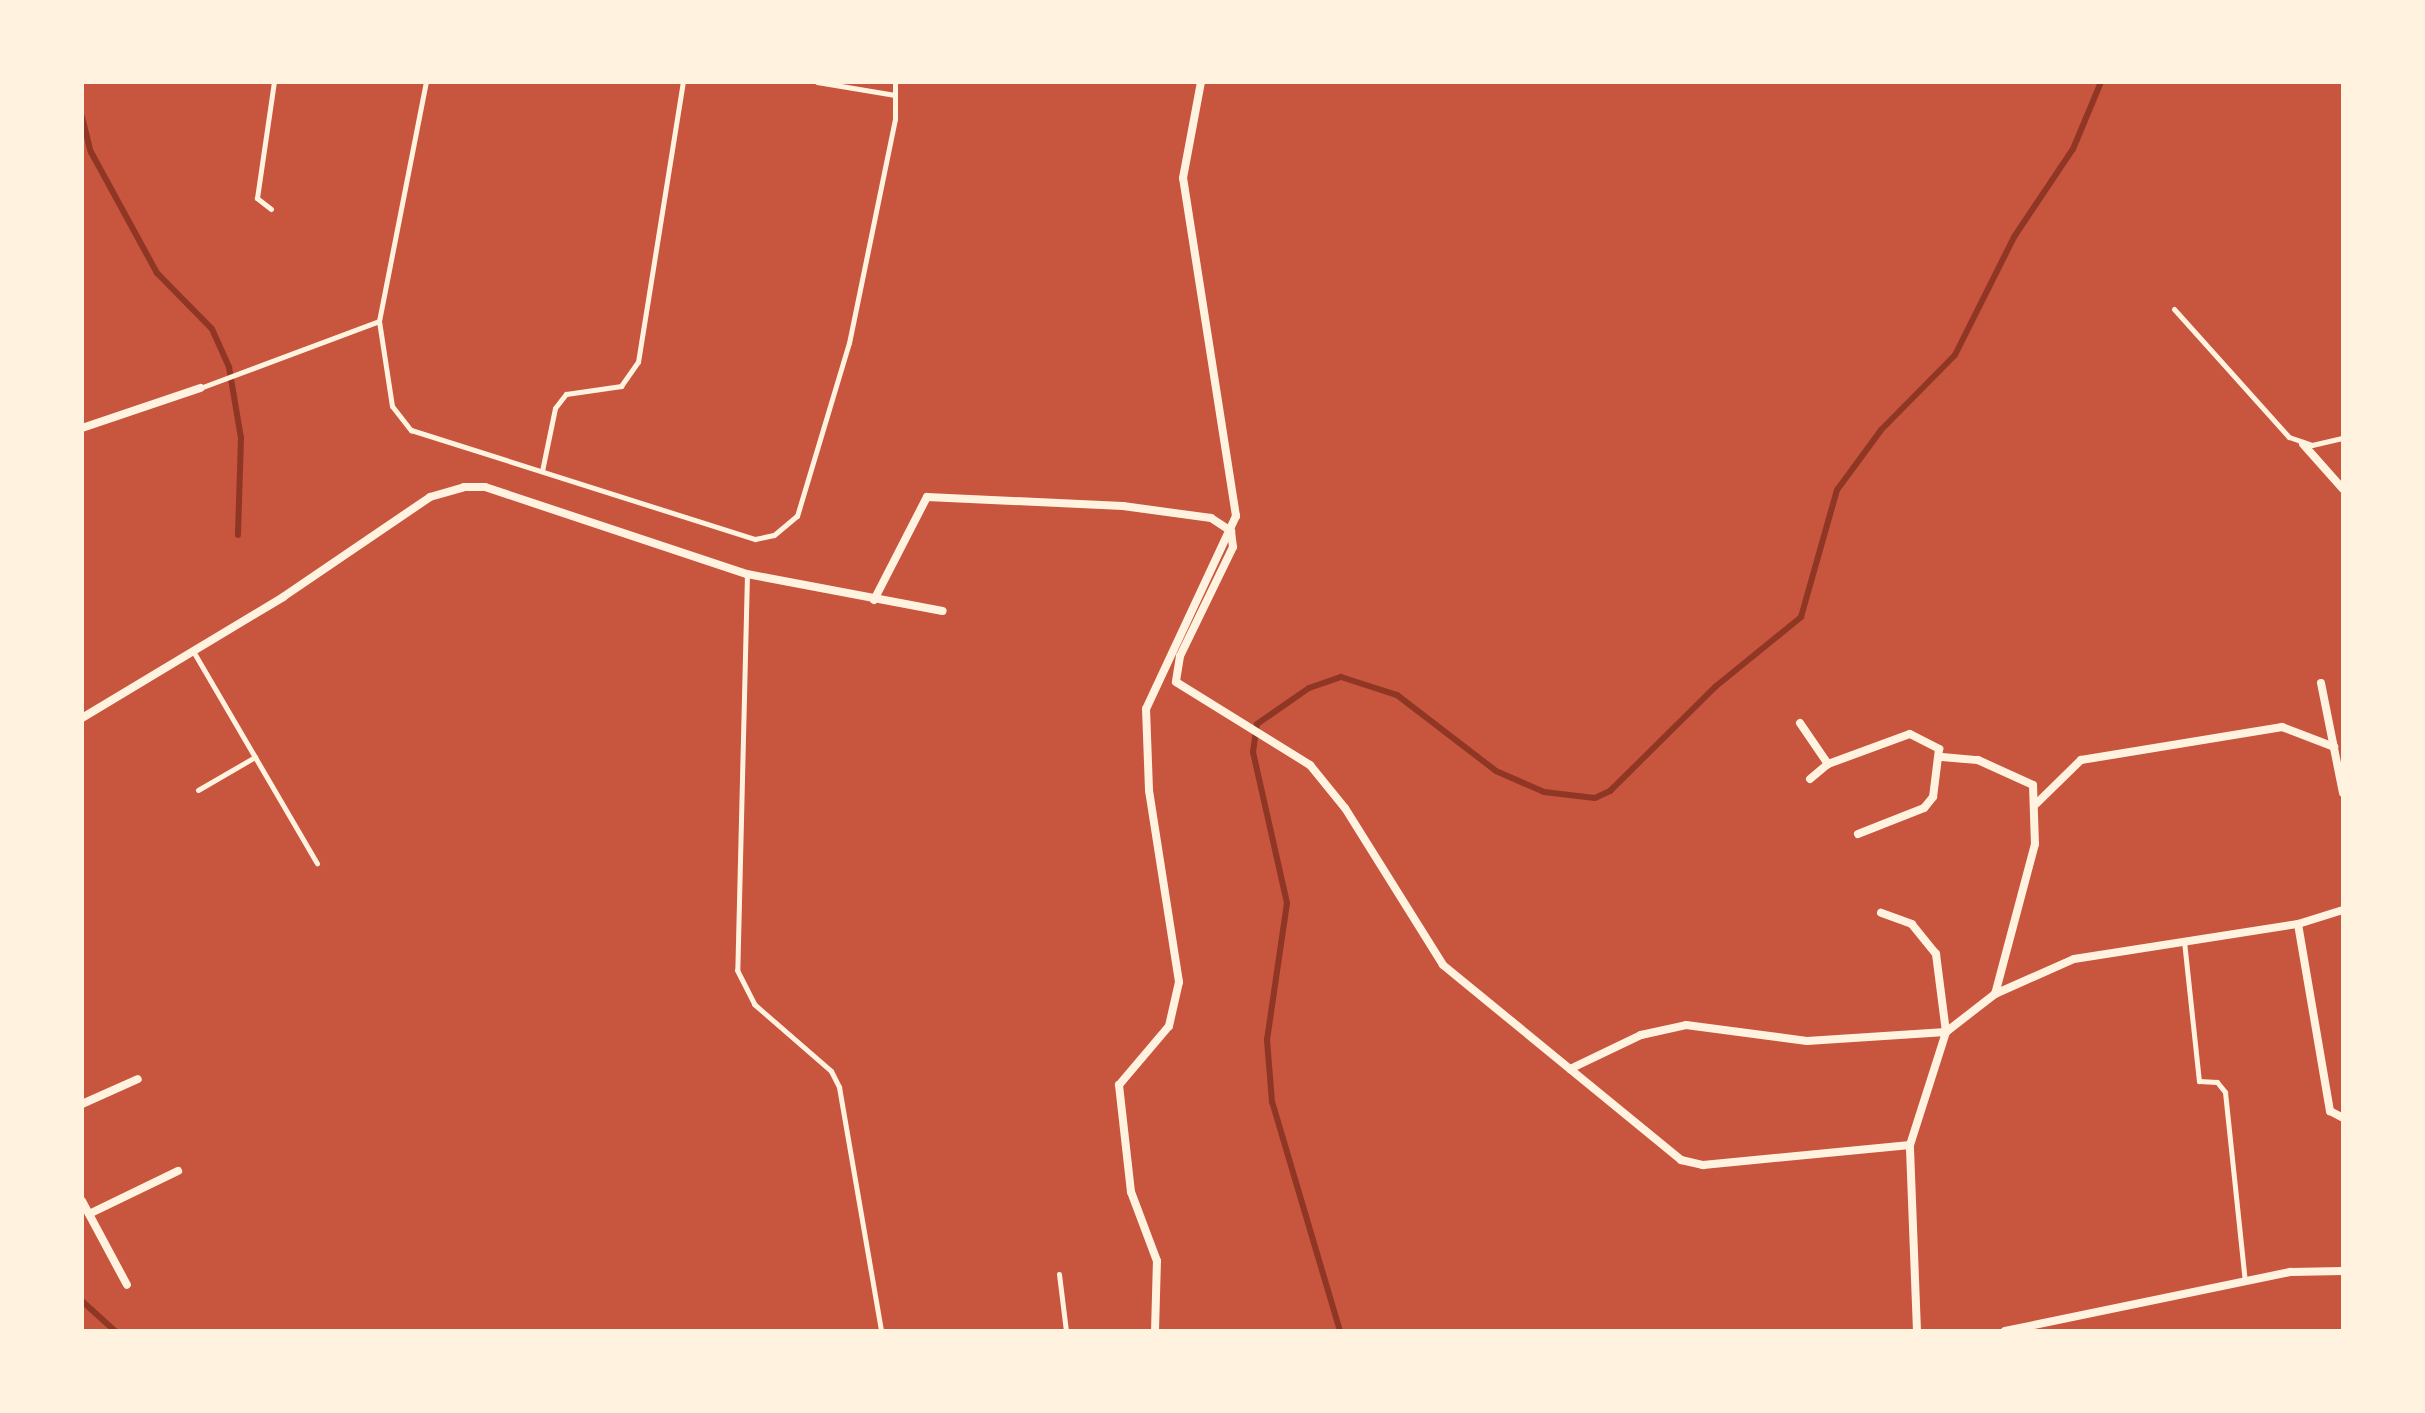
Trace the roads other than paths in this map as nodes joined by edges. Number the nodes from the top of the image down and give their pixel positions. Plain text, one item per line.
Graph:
1 (274, 82) edge
2 (426, 82) edge
3 (683, 82) edge
4 (817, 82) edge
5 (895, 82) edge
6 (1201, 82) edge
7 (895, 95) junction
8 (271, 209) dead end
9 (2174, 309) dead end
10 (379, 321) junction
11 (200, 388) joint
12 (82, 428) edge
13 (2343, 438) edge
14 (2303, 444) junction
15 (542, 471) junction
16 (2343, 489) edge
17 (1231, 531) junction
18 (747, 574) junction
19 (874, 600) junction
20 (943, 611) dead end
21 (193, 650) junction
22 (2321, 683) dead end
23 (82, 718) edge
24 (1800, 723) dead end
25 (2334, 747) junction
26 (255, 757) junction
27 (1942, 757) junction
28 (2340, 758) edge
29 (1828, 764) junction
30 (1810, 779) dead end
31 (198, 790) dead end
32 (2343, 793) edge
33 (2036, 804) junction
34 (1858, 834) dead end
35 (317, 863) dead end
36 (2343, 910) edge
37 (1881, 913) dead end
38 (2298, 924) junction
39 (2184, 941) junction
40 (1995, 994) junction
41 (1946, 1032) junction
42 (1570, 1069) junction
43 (138, 1079) dead end
44 (82, 1104) edge
45 (2343, 1118) edge
46 (1910, 1145) junction
47 (178, 1171) dead end
48 (82, 1201) edge
49 (89, 1214) junction
50 (2343, 1271) edge
51 (1059, 1274) dead end
52 (2245, 1282) junction
53 (127, 1285) dead end
54 (881, 1331) edge
55 (1066, 1331) edge
56 (1155, 1331) edge
57 (1917, 1331) edge
58 (2005, 1331) edge

1 - 8 lane
2 - 10 lane
3 - 15 lane
4 - 7 lane
5 - 7 lane
6 - 17 street
7 - 15 lane
9 - 14 lane
10 - 11 lane
10 - 15 lane
11 - 12 street
13 - 14 lane
14 - 16 street
17 - 19 street
17 - 42 street
17 - 56 street
18 - 19 street
18 - 21 street
18 - 54 lane
19 - 20 street
21 - 23 street
21 - 26 lane
22 - 25 street
24 - 29 street
25 - 28 street
25 - 33 street
26 - 31 lane
26 - 35 lane
27 - 29 street
27 - 33 street
27 - 34 street
28 - 32 street
29 - 30 street
33 - 40 street
36 - 38 street
37 - 41 street
38 - 39 street
38 - 45 street
39 - 40 street
39 - 52 lane
40 - 41 street
41 - 42 street
41 - 46 street
42 - 46 street
43 - 44 street
46 - 57 street
47 - 49 street
48 - 49 street
49 - 53 street
50 - 52 street
51 - 55 lane
52 - 58 street

